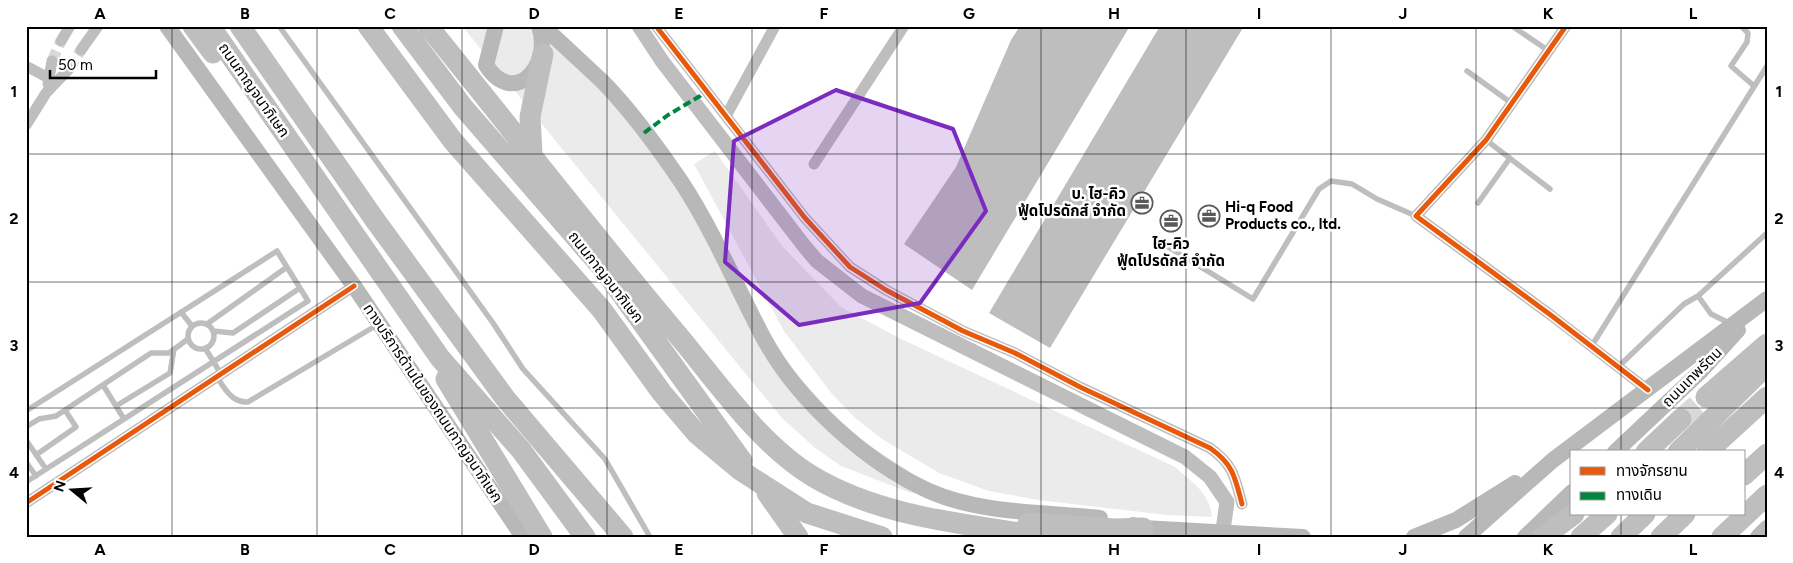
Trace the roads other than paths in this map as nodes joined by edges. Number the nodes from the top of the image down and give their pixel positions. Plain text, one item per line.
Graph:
1 (70, 26) edge
2 (98, 26) edge
3 (167, 26) edge
4 (193, 26) edge
5 (210, 26) edge
6 (240, 26) edge
7 (279, 26) edge
8 (368, 26) edge
9 (402, 26) edge
10 (428, 26) edge
11 (496, 26) edge
12 (539, 26) edge
13 (543, 26) edge
14 (656, 26) edge
15 (775, 26) edge
16 (904, 26) edge
17 (1512, 26) edge
18 (1566, 26) edge
19 (1741, 26) edge
20 (62, 41) tunnel mouth
21 (81, 50) tunnel mouth
22 (1550, 52) junction
23 (543, 54) junction
24 (52, 61) tunnel mouth
25 (26, 66) edge
26 (1767, 66) edge
27 (69, 69) tunnel mouth
28 (1467, 71) dead end
29 (52, 80) junction
30 (1754, 86) junction
31 (1510, 102) junction
32 (726, 116) junction
33 (26, 126) edge
34 (1486, 140) junction
35 (532, 154) junction
36 (1510, 158) junction
37 (814, 164) dead end
38 (1550, 189) dead end
39 (1478, 203) dead end
40 (1416, 216) junction
41 (1767, 232) edge
42 (1157, 240) dead end
43 (287, 267) junction
44 (354, 286) junction
45 (300, 288) junction
46 (1698, 296) junction
47 (1767, 299) edge
48 (181, 312) junction
49 (207, 324) junction
50 (379, 324) junction
51 (1733, 325) junction
52 (192, 326) junction
53 (213, 331) junction
54 (188, 339) junction
55 (1767, 344) edge
56 (1591, 347) junction
57 (205, 348) junction
58 (174, 349) junction
59 (440, 358) junction
60 (214, 362) junction
61 (1767, 365) edge
62 (1618, 368) junction
63 (219, 376) junction
64 (103, 385) junction
65 (1648, 390) junction
66 (1706, 397) tunnel mouth
67 (1767, 397) edge
68 (1767, 403) edge
69 (116, 406) junction
70 (66, 410) junction
71 (26, 412) edge
72 (124, 419) junction
73 (1681, 419) tunnel mouth
74 (26, 427) edge
75 (1767, 439) edge
76 (26, 440) edge
77 (1617, 450) edge
78 (1648, 450) edge
79 (1680, 450) edge
80 (1709, 450) edge
81 (1716, 450) edge
82 (1767, 454) edge
83 (36, 455) junction
84 (1746, 458) edge
85 (1553, 460) junction
86 (26, 462) edge
87 (46, 469) junction
88 (1746, 473) edge
89 (36, 476) junction
90 (26, 482) edge
91 (1570, 494) edge
92 (1767, 495) edge
93 (26, 503) edge
94 (1242, 504) dead end
95 (1767, 513) edge
96 (1746, 515) edge
97 (915, 516) junction
98 (1571, 516) edge
99 (1606, 516) edge
100 (1637, 516) edge
101 (1644, 516) edge
102 (1683, 516) edge
103 (1700, 516) edge
104 (1744, 516) edge
105 (1143, 528) junction
106 (1767, 528) edge
107 (523, 537) edge
108 (542, 537) edge
109 (550, 537) edge
110 (585, 537) edge
111 (623, 537) edge
112 (650, 537) edge
113 (798, 537) edge
114 (882, 537) edge
115 (1046, 537) edge
116 (1303, 537) edge
117 (1414, 537) edge
118 (1466, 537) edge
119 (1525, 537) edge
120 (1542, 537) edge
121 (1581, 537) edge
122 (1615, 537) edge
123 (1621, 537) edge
124 (1661, 537) edge
125 (1678, 537) edge
126 (1722, 537) edge
127 (1741, 537) edge
128 (1758, 537) edge

1 - 20 street
2 - 21 street
3 - 44 main road, ทางบริการด้านในของถนนกาญจนาภิเษก
4 - 108 highway
5 - 59 highway, ถนนกาญจนาภิเษก
6 - 111 highway, ถนนกาญจนาภิเษก
7 - 112 lane
8 - 114 highway
9 - 113 highway, ถนนกาญจนาภิเษก
10 - 35 highway
11 - 23 main road
12 - 23 main road
13 - 105 main road
14 - 32 street
15 - 32 street
16 - 37 street
17 - 22 lane
18 - 22 street
19 - 30 lane
22 - 31 street
23 - 35 highway
24 - 29 street
25 - 29 street
26 - 30 lane
27 - 29 street
28 - 31 lane
29 - 33 street
30 - 56 lane
31 - 34 street
32 - 94 street
34 - 36 lane
34 - 40 street
35 - 97 highway
36 - 38 lane
36 - 39 lane
40 - 42 lane
40 - 56 street
41 - 46 lane
43 - 45 lane
43 - 48 lane
43 - 49 lane
44 - 50 main road, ทางบริการด้านในของถนนกาญจนาภิเษก
44 - 63 street
45 - 53 lane
45 - 60 lane
46 - 51 lane
46 - 62 lane
47 - 51 main road
47 - 77 main road, ถนนเทพรัตน
48 - 52 lane
48 - 71 lane
49 - 52 lane
49 - 53 lane
50 - 63 lane
50 - 107 main road, ทางบริการด้านในของถนนกาญจนาภิเษก
51 - 65 main road
52 - 54 lane
53 - 57 lane
54 - 57 lane
54 - 58 lane
55 - 66 highway
56 - 62 street
57 - 60 lane
58 - 64 lane
58 - 69 lane
59 - 109 highway
59 - 110 highway, ถนนกาญจนาภิเษก
60 - 63 lane
60 - 72 lane
61 - 79 highway
62 - 65 street
63 - 93 street
64 - 69 lane
64 - 70 lane
65 - 85 main road
67 - 80 highway
68 - 81 highway
69 - 72 lane
70 - 74 lane
70 - 83 lane
72 - 87 lane
73 - 78 highway
75 - 84 highway
76 - 83 lane
82 - 88 highway
83 - 87 lane
85 - 117 main road
85 - 118 main road
86 - 89 lane
87 - 89 lane
89 - 90 lane
91 - 119 main road
92 - 96 highway
95 - 127 highway
97 - 105 highway
97 - 115 highway
98 - 120 highway
99 - 121 highway
100 - 122 highway
101 - 123 highway
102 - 124 highway
103 - 125 highway
104 - 126 highway
105 - 116 main road
106 - 128 main road

